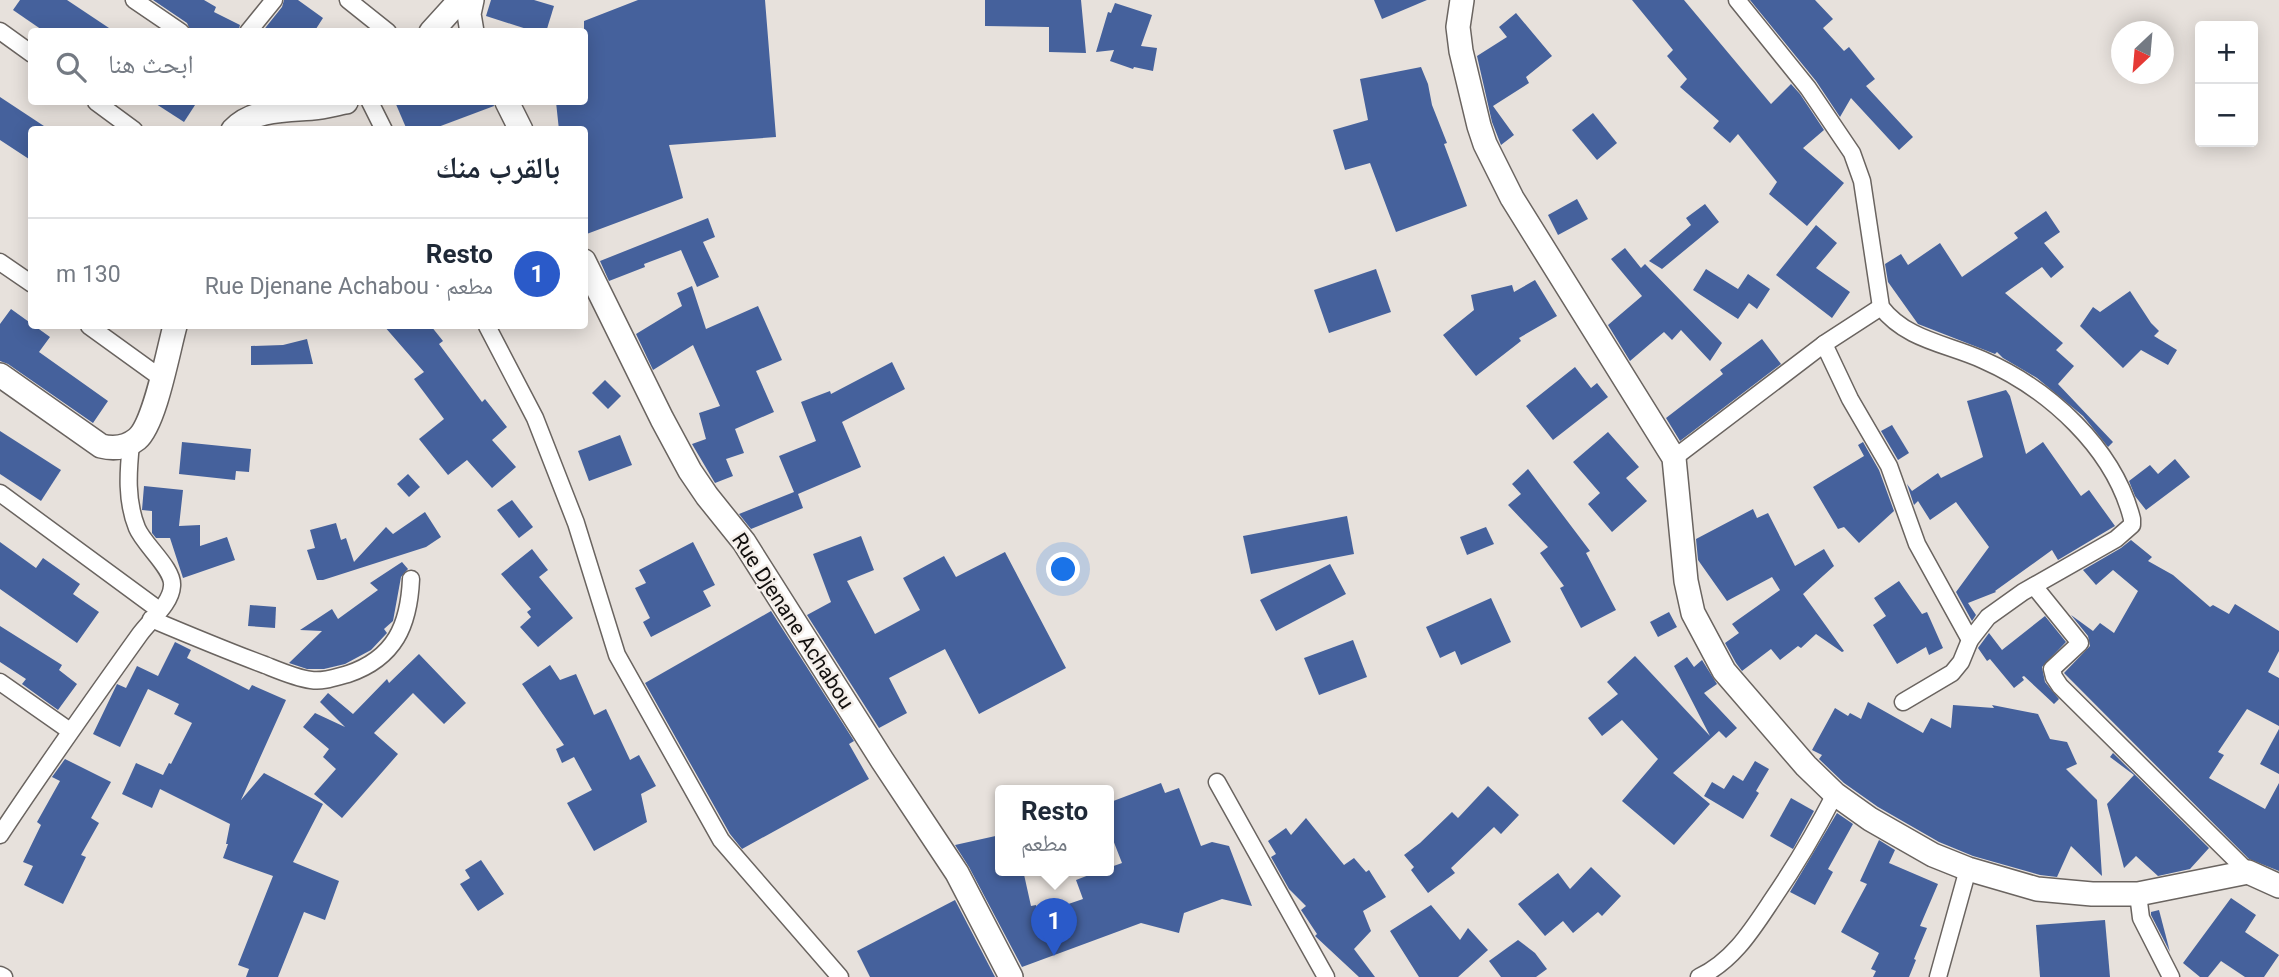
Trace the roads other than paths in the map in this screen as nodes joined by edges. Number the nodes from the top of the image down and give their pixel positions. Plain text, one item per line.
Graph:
1 (134, 0) edge
2 (274, 0) edge
3 (348, 0) edge
4 (460, 0) edge
5 (472, 0) edge
6 (1462, 0) edge
7 (1737, 0) edge
8 (175, 28) edge
9 (251, 28) edge
10 (383, 28) edge
11 (434, 28) edge
12 (471, 28) edge
13 (0, 31) edge
14 (28, 51) edge
15 (100, 105) edge
16 (331, 105) edge
17 (372, 105) edge
18 (509, 105) edge
19 (272, 107) edge
20 (129, 126) edge
21 (236, 126) edge
22 (382, 126) edge
23 (519, 126) edge
24 (0, 261) edge
25 (588, 269) edge
26 (28, 281) edge
27 (1881, 307) junction
28 (93, 329) edge
29 (174, 329) edge
30 (489, 329) edge
31 (1824, 344) junction
32 (0, 375) edge
33 (161, 378) junction
34 (131, 444) junction
35 (1674, 457) junction
36 (0, 493) edge
37 (411, 579) dead end
38 (2034, 586) junction
39 (155, 615) junction
40 (1970, 640) junction
41 (0, 682) edge
42 (1903, 702) dead end
43 (70, 731) junction
44 (1217, 782) dead end
45 (1835, 794) junction
46 (1, 832) edge
47 (1968, 869) junction
48 (2248, 872) junction
49 (2279, 886) edge
50 (2138, 894) junction
51 (839, 977) edge
52 (1011, 977) edge
53 (1326, 977) edge
54 (1699, 977) edge
55 (1938, 977) edge
56 (2171, 977) edge

1 - 8 street
2 - 9 street
3 - 10 street
4 - 11 street
5 - 12 street
6 - 35 street
7 - 27 street
13 - 14 street
15 - 20 street
16 - 19 street
17 - 22 street
18 - 23 street
19 - 21 street
24 - 26 street
25 - 52 street, Rue Djenane Achabou
27 - 31 street
27 - 38 street
28 - 33 street
29 - 33 street
30 - 51 street
31 - 35 street
31 - 40 street
32 - 34 street
33 - 34 street
34 - 39 street
35 - 45 street
36 - 39 street
37 - 39 street
38 - 40 street
38 - 48 street
39 - 43 street
40 - 42 street
41 - 43 street
43 - 46 street
44 - 53 street
45 - 47 street
45 - 54 street
47 - 50 street
47 - 55 street
48 - 49 street
48 - 50 street
50 - 56 street

